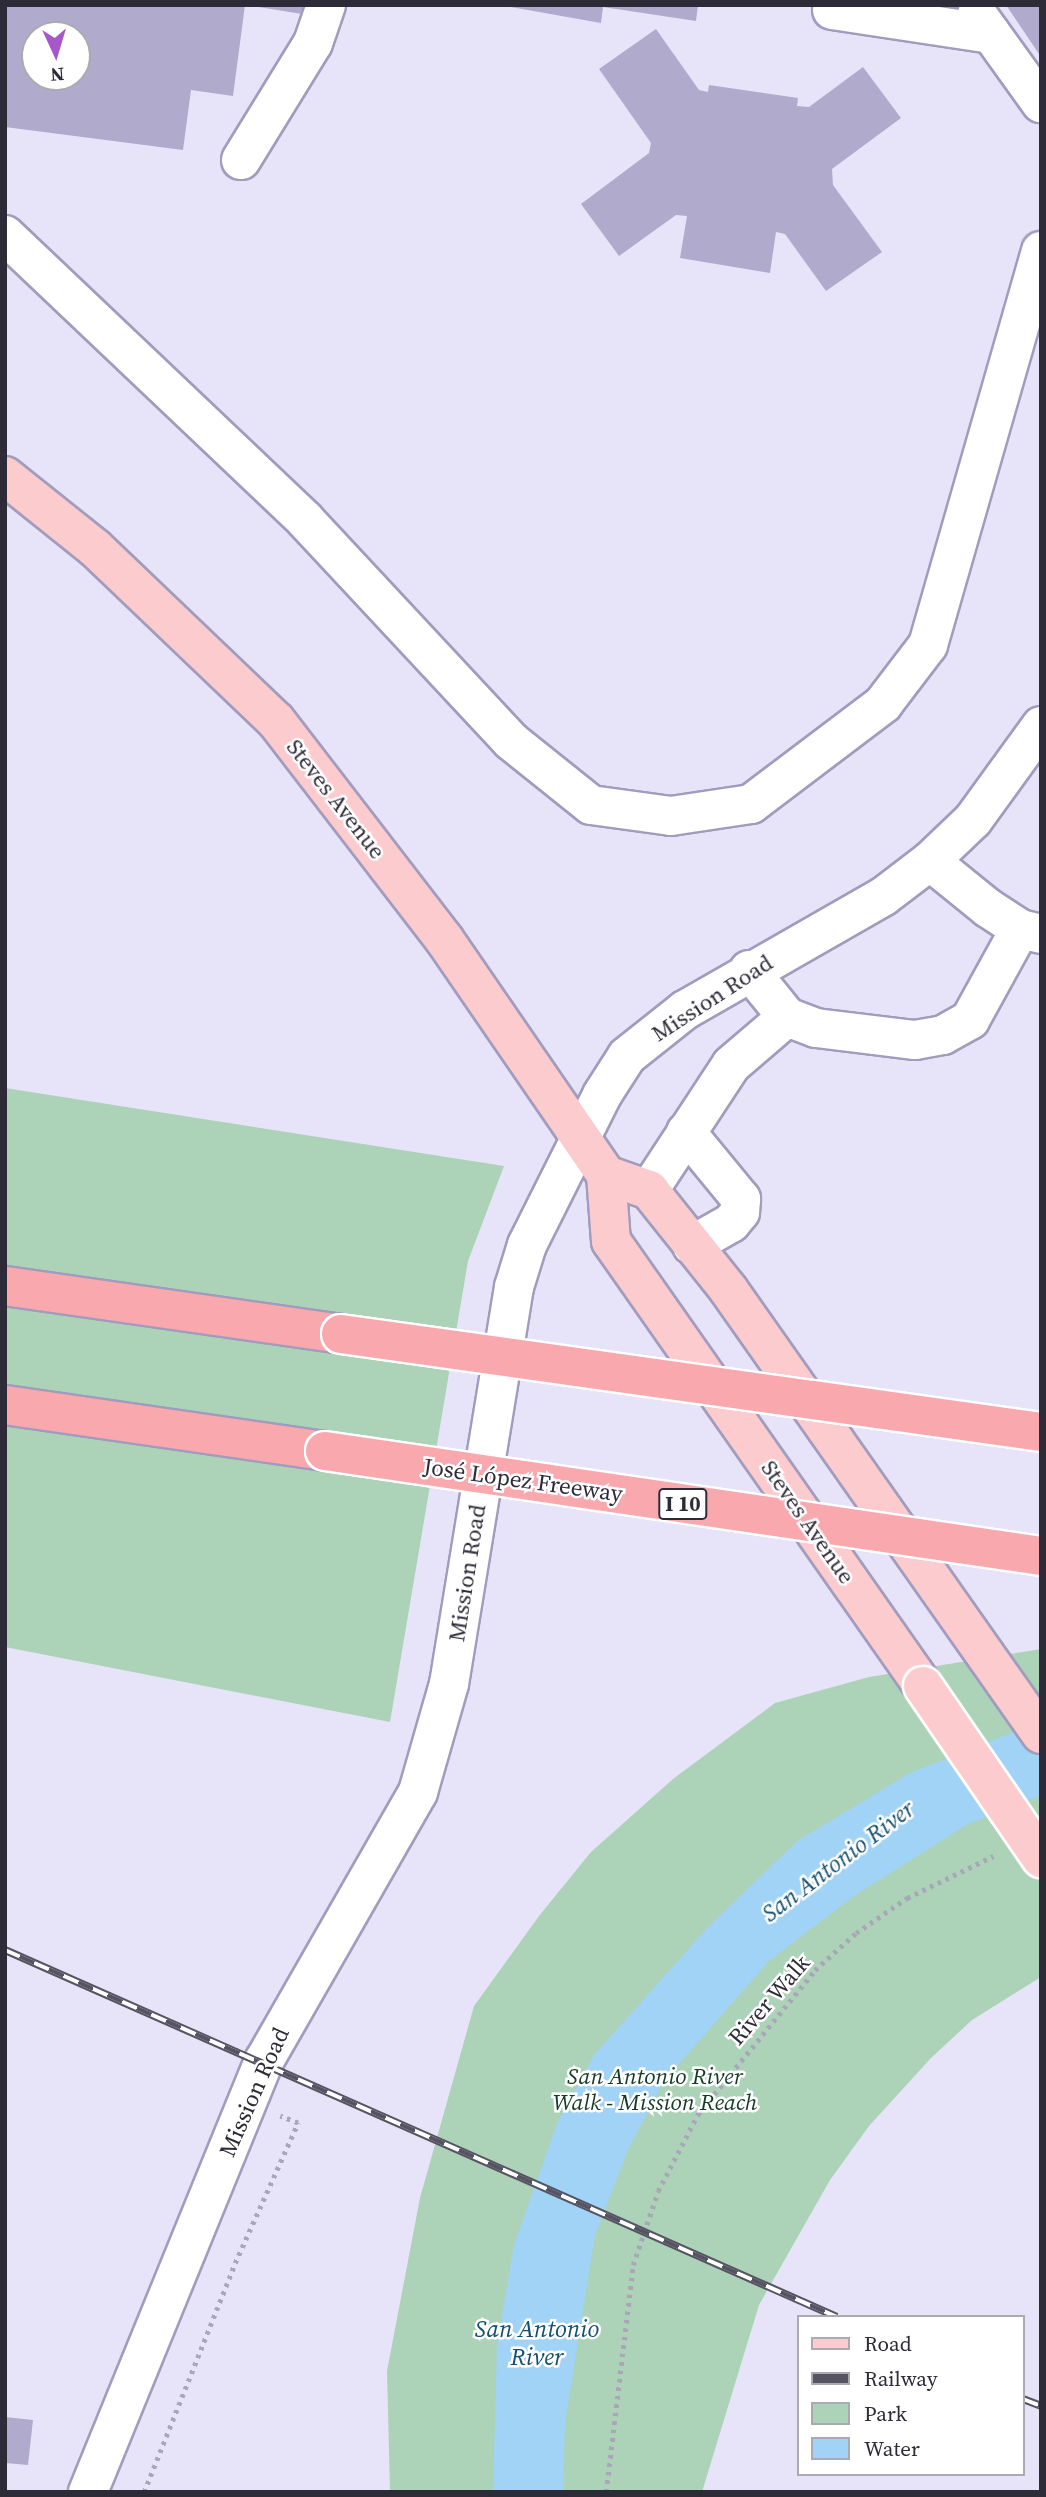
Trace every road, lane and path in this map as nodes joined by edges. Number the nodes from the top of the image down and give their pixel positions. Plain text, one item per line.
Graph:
1 (326, 5) edge
2 (832, 10) dead end
3 (980, 20) edge
4 (1041, 103) edge
5 (242, 160) dead end
6 (5, 235) edge
7 (1041, 251) edge
8 (5, 476) edge
9 (1041, 726) edge
10 (930, 861) junction
11 (1030, 931) edge
12 (749, 970) junction
13 (787, 1017) junction
14 (686, 1132) junction
15 (580, 1139) junction
16 (606, 1175) junction
17 (649, 1190) junction
18 (692, 1245) junction
19 (5, 1286) edge
20 (5, 1405) edge
21 (1041, 1432) edge
22 (1041, 1556) edge
23 (1041, 1734) edge
24 (1023, 1855) edge
25 (276, 2115) dead end
26 (99, 2488) edge
27 (144, 2492) edge
28 (606, 2492) edge

1 - 5 street
2 - 3 street
3 - 4 street
6 - 7 street
8 - 15 main road, Steves Avenue
9 - 10 street, Mission Road
10 - 11 street
10 - 12 street, Mission Road
11 - 13 street
12 - 13 street
12 - 15 street, Mission Road
13 - 14 street
14 - 17 street
14 - 18 street
15 - 16 main road, Steves Avenue
15 - 26 street, Mission Road
16 - 17 main road
16 - 24 main road, Steves Avenue, bridge
17 - 18 main road
18 - 23 main road
19 - 21 highway, bridge
20 - 22 highway, José López Freeway / I 10, bridge
24 - 28 path, River Walk
25 - 27 path

